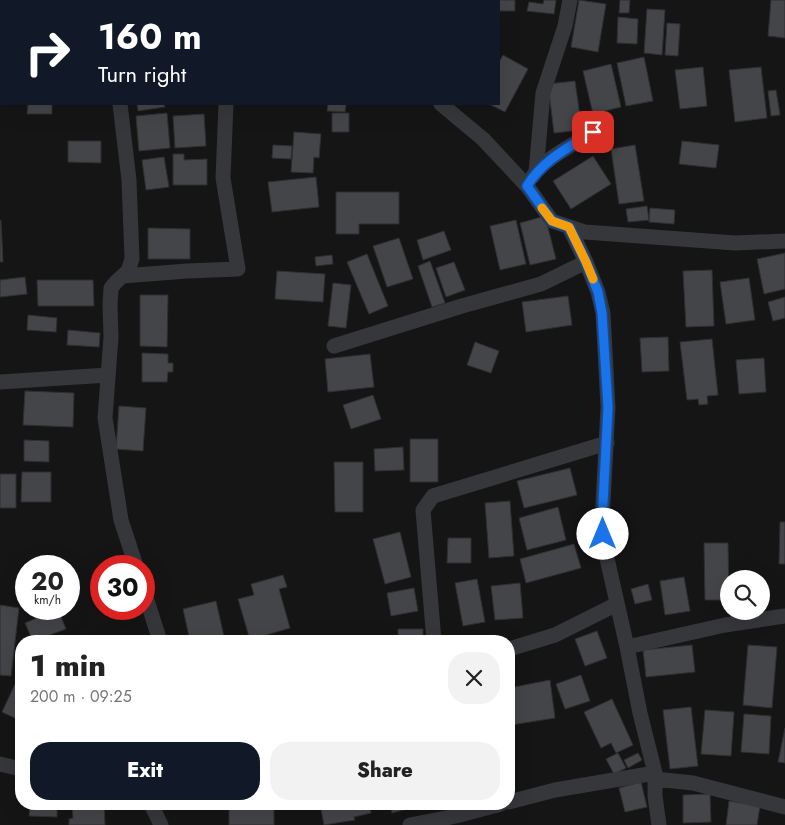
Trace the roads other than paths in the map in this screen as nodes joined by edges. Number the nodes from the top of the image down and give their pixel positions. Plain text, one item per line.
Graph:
1 (570, 0) edge
2 (120, 105) edge
3 (226, 105) edge
4 (442, 105) edge
5 (593, 132) dead end
6 (536, 172) junction
7 (527, 186) junction
8 (569, 227) junction
9 (585, 232) junction
10 (785, 241) edge
11 (584, 258) junction
12 (123, 276) junction
13 (334, 346) dead end
14 (108, 375) junction
15 (0, 382) edge
16 (607, 443) junction
17 (132, 555) edge
18 (617, 604) junction
19 (785, 616) edge
20 (153, 620) edge
21 (158, 635) edge
22 (434, 635) edge
23 (515, 646) edge
24 (628, 647) junction
25 (0, 764) edge
26 (15, 768) edge
27 (655, 776) junction
28 (515, 800) edge
29 (785, 807) edge
30 (154, 810) edge
31 (478, 810) edge
32 (162, 825) edge
33 (410, 825) edge
34 (659, 825) edge

1 - 6 street
2 - 12 street
3 - 12 street
4 - 7 street
5 - 6 street
6 - 7 street
7 - 8 street
8 - 9 street
8 - 11 street
9 - 10 street
9 - 11 street
11 - 13 street
11 - 16 street
12 - 14 street
14 - 15 street
14 - 17 street
16 - 18 street
16 - 22 street
18 - 23 street
18 - 24 street
19 - 24 street
20 - 21 street
24 - 27 street
25 - 26 street
27 - 28 street
27 - 29 street
27 - 34 street
30 - 32 street
31 - 33 street

